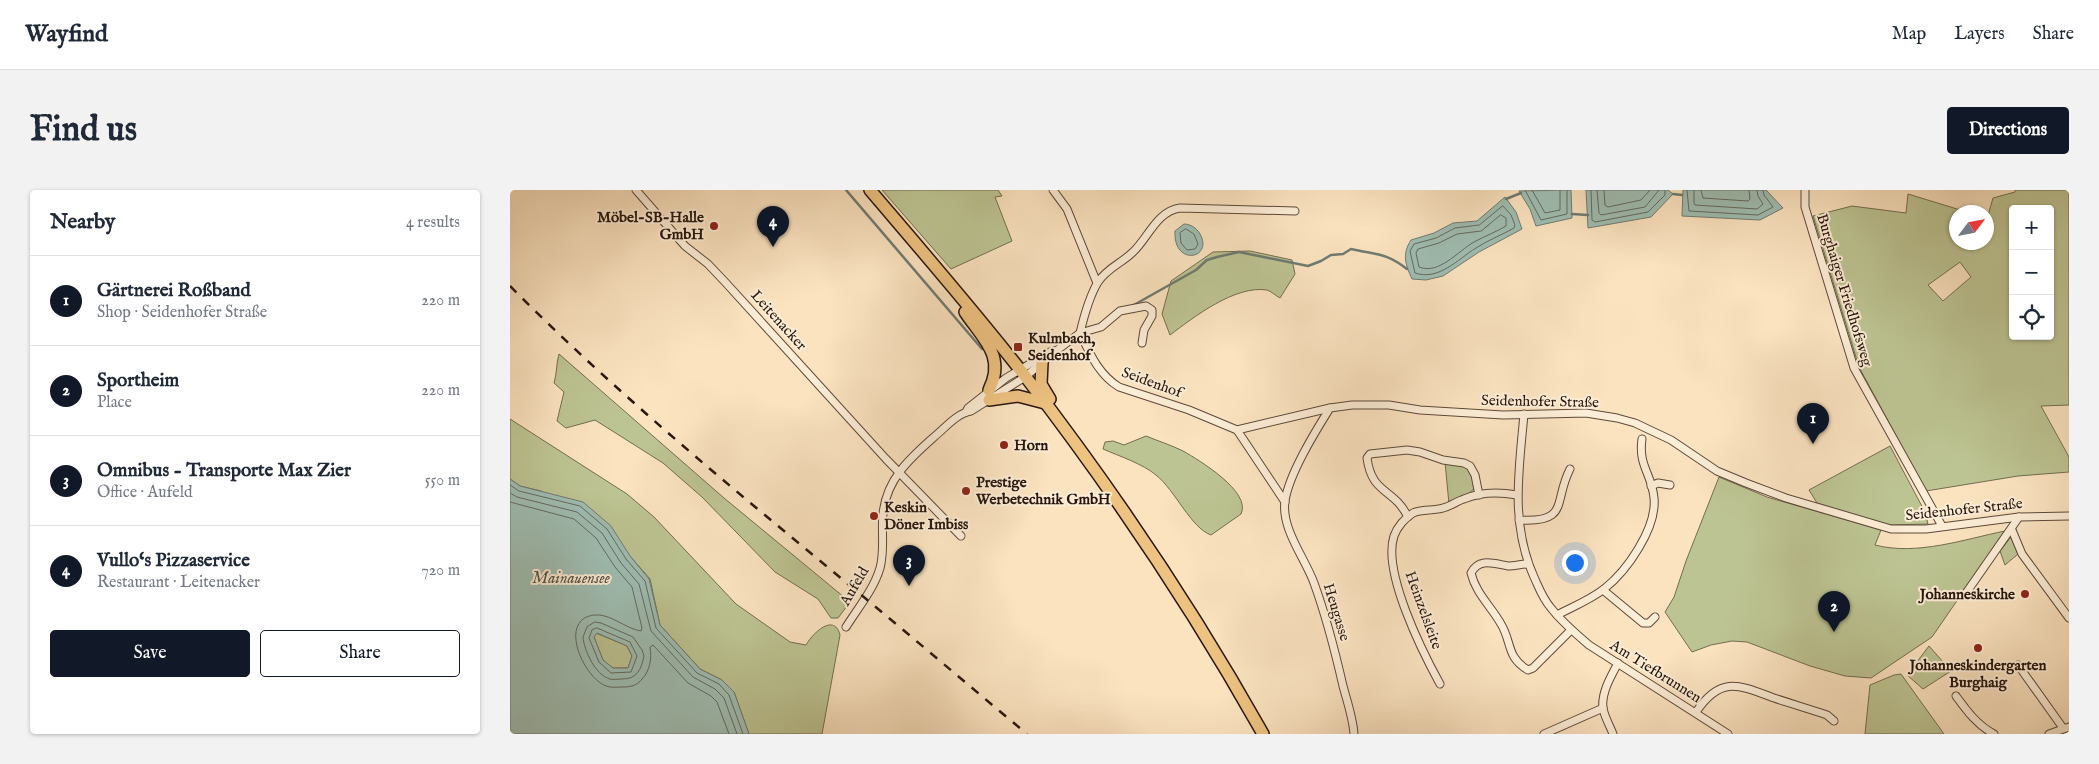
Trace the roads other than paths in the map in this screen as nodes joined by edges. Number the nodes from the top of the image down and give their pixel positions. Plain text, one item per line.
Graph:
1 (636, 190) edge
2 (870, 190) edge
3 (1053, 190) edge
4 (1805, 190) edge
5 (1295, 211) dead end
6 (1097, 283) junction
7 (952, 286) junction
8 (1080, 333) junction
9 (1142, 343) dead end
10 (1056, 351) junction
11 (1042, 363) junction
12 (1022, 373) junction
13 (989, 395) junction
14 (1045, 403) junction
15 (1330, 408) junction
16 (1524, 414) junction
17 (1053, 415) junction
18 (1237, 430) junction
19 (1642, 439) dead end
20 (1570, 468) dead end
21 (899, 472) junction
22 (1670, 485) dead end
23 (1651, 486) junction
24 (1479, 495) junction
25 (1517, 495) junction
26 (1285, 502) junction
27 (2069, 516) edge
28 (1408, 517) junction
29 (2019, 517) junction
30 (1519, 520) junction
31 (1942, 526) junction
32 (2012, 530) junction
33 (961, 536) dead end
34 (1528, 564) junction
35 (1604, 590) junction
36 (1964, 596) dead end
37 (1557, 615) junction
38 (1655, 617) dead end
39 (2069, 618) edge
40 (846, 627) dead end
41 (1571, 630) junction
42 (1618, 663) junction
43 (2018, 665) dead end
44 (1440, 684) dead end
45 (1956, 696) dead end
46 (1603, 708) junction
47 (1696, 712) junction
48 (1834, 721) dead end
49 (2066, 727) edge
50 (1263, 734) edge
51 (1354, 734) edge
52 (1544, 734) edge
53 (1613, 734) edge
54 (1728, 734) edge
55 (1994, 734) edge
56 (2049, 734) edge

1 - 21 street, Leitenacker
2 - 7 main road
3 - 6 street
4 - 31 street, Burghaiger Friedhofsweg
5 - 6 street
6 - 8 street
7 - 12 main road
7 - 13 main road
8 - 9 street
8 - 10 street
8 - 18 street, Seidenhof
10 - 11 street
10 - 12 street
11 - 12 street
11 - 17 main road
12 - 13 street, Aufeld
12 - 14 main road
13 - 14 main road
13 - 21 street, Aufeld
14 - 17 main road
15 - 16 street, Seidenhofer Straße
15 - 18 street
15 - 26 street
16 - 25 street, Am Tiefbrunnen
16 - 31 street, Seidenhofer Straße
17 - 50 main road
18 - 26 street
19 - 23 street
20 - 30 street
21 - 33 street
21 - 40 street, Aufeld
22 - 23 street
23 - 35 street
24 - 25 street
24 - 28 street
24 - 28 street
25 - 30 street, Am Tiefbrunnen
26 - 51 street, Heugasse
27 - 29 street, Seidenhofer Straße
28 - 44 street, Heinzelsleite
29 - 31 street, Seidenhofer Straße
29 - 32 street
30 - 34 street, Am Tiefbrunnen
32 - 36 street
32 - 39 street
34 - 37 street, Am Tiefbrunnen
34 - 41 street
35 - 37 street
35 - 38 street
37 - 41 street, Am Tiefbrunnen
41 - 42 street, Am Tiefbrunnen
42 - 46 street
42 - 47 street, Am Tiefbrunnen
43 - 49 street
45 - 55 street
46 - 52 street
46 - 53 street
47 - 48 street
47 - 54 street, Am Tiefbrunnen
49 - 56 street

